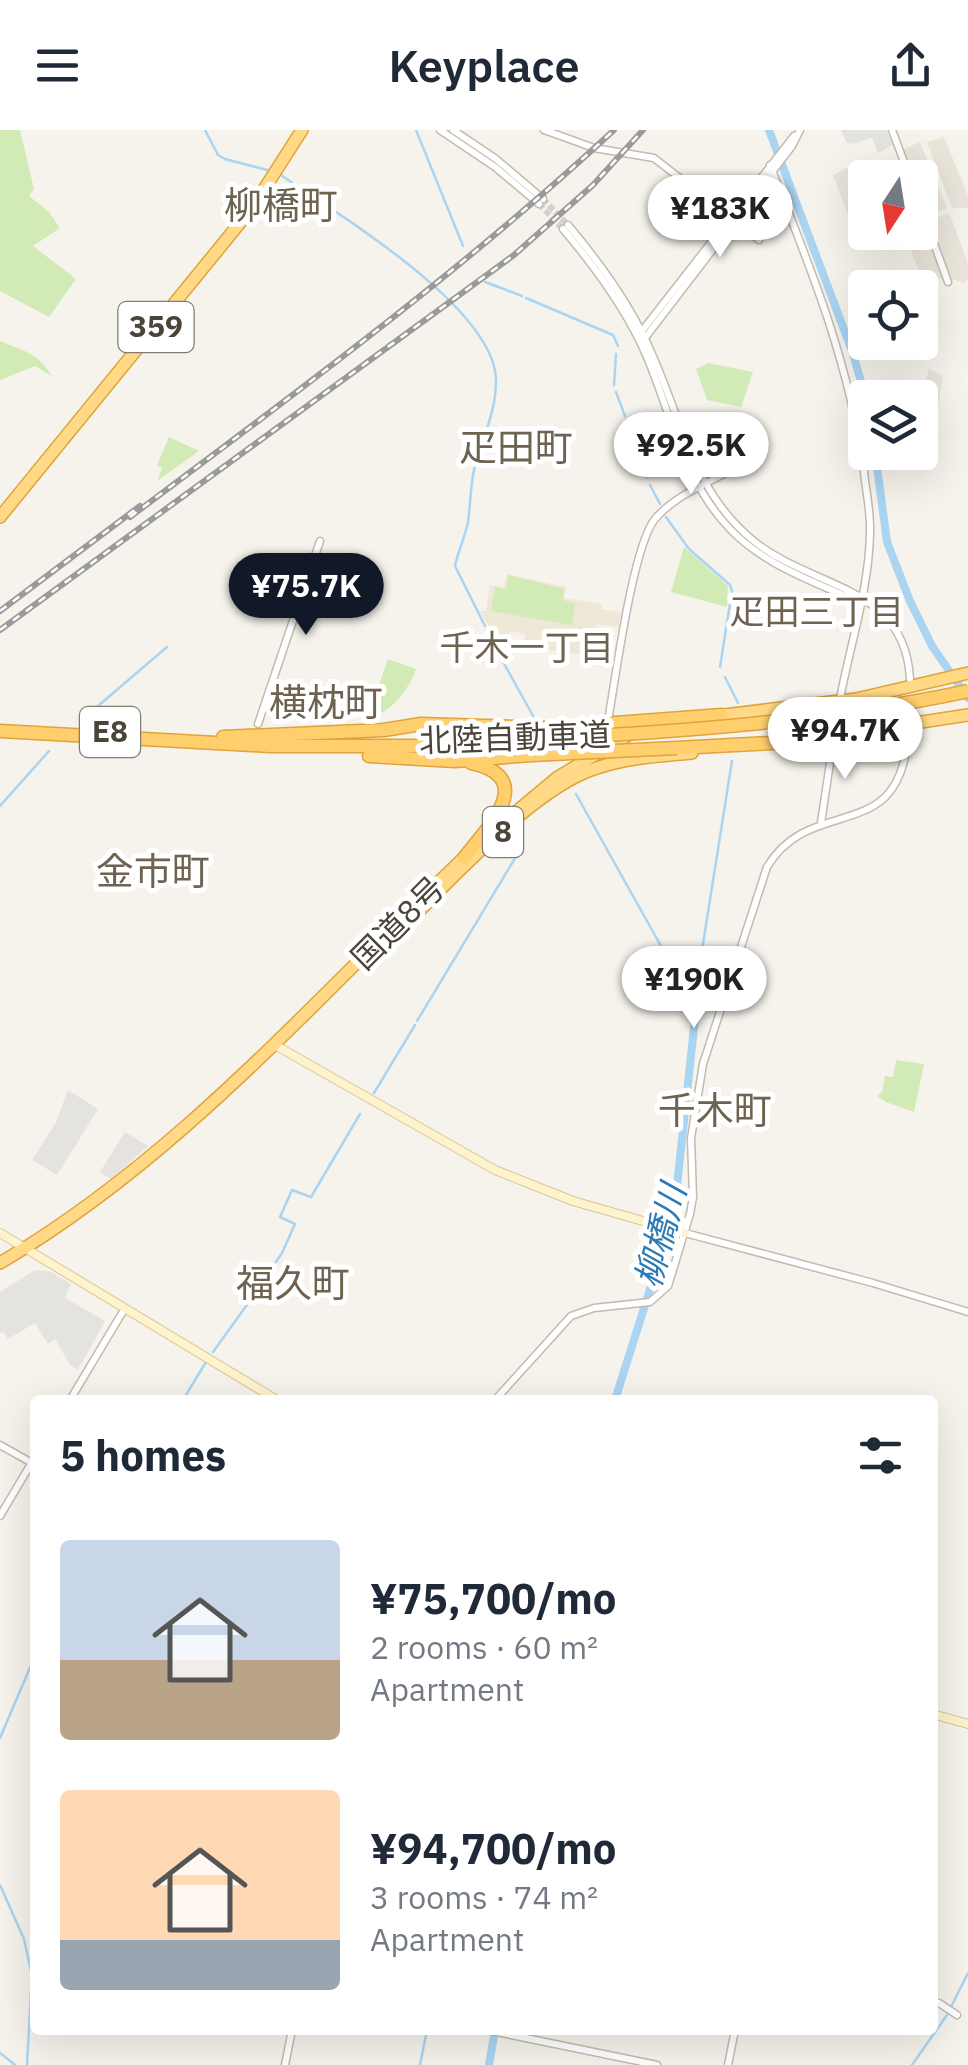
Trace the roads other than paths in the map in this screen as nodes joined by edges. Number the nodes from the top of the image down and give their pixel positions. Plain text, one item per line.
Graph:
1 (302, 130) edge
2 (440, 130) edge
3 (453, 130) edge
4 (544, 130) edge
5 (892, 130) edge
6 (800, 131) edge
7 (903, 160) edge
8 (772, 167) junction
9 (733, 219) junction
10 (566, 227) tunnel mouth
11 (759, 240) dead end
12 (936, 250) edge
13 (948, 282) dead end
14 (642, 337) junction
15 (733, 469) dead end
16 (702, 487) junction
17 (0, 516) edge
18 (320, 541) dead end
19 (861, 598) junction
20 (968, 673) edge
21 (910, 678) dead end
22 (909, 692) dead end
23 (968, 694) edge
24 (840, 701) junction
25 (722, 715) junction
26 (968, 715) edge
27 (611, 719) junction
28 (909, 719) dead end
29 (0, 724) edge
30 (258, 724) dead end
31 (0, 731) edge
32 (908, 732) dead end
33 (834, 736) junction
34 (166, 742) junction
35 (525, 742) junction
36 (790, 742) junction
37 (455, 761) junction
38 (821, 824) junction
39 (464, 858) junction
40 (278, 1047) junction
41 (681, 1232) junction
42 (4, 1235) edge
43 (29, 1250) junction
44 (2, 1265) edge
45 (125, 1308) junction
46 (968, 1312) edge
47 (73, 1395) edge
48 (269, 1395) edge
49 (499, 1395) edge
50 (0, 1445) edge
51 (30, 1460) edge
52 (30, 1468) edge
53 (0, 1516) edge
54 (938, 1716) edge
55 (968, 1724) edge
56 (939, 2004) dead end
57 (958, 2015) dead end
58 (291, 2035) edge
59 (514, 2035) edge
60 (734, 2035) edge
61 (285, 2065) edge
62 (657, 2065) edge
63 (728, 2065) edge

1 - 17 highway, 359
2 - 3 street
4 - 9 street
5 - 7 street
6 - 8 street
8 - 9 street
8 - 19 street
9 - 11 street
9 - 14 street
10 - 14 street
12 - 13 street
14 - 16 street
15 - 16 street
16 - 19 street
16 - 27 street
18 - 30 street
19 - 21 street
19 - 24 street
20 - 24 highway, 国道8号 / 8
22 - 28 street
23 - 35 highway, 北陸自動車道 / E8, bridge
24 - 25 highway, 国道8号 / 8
25 - 27 highway
25 - 39 highway, 国道8号 / 8
26 - 33 highway, 国道8号 / 8
27 - 35 highway
29 - 35 highway, 北陸自動車道 / E8
31 - 34 highway, 北陸自動車道 / E8
32 - 38 street
33 - 36 highway, 国道8号 / 8
33 - 38 street
34 - 35 highway, 北陸自動車道 / E8
34 - 37 highway
35 - 36 highway, bridge
35 - 37 highway
36 - 40 highway, 国道8号 / 8
37 - 39 highway
38 - 41 street
39 - 40 highway, 国道8号 / 8
40 - 41 main road
40 - 43 highway, 国道8号 / 8
41 - 46 street
41 - 49 street
42 - 43 main road
42 - 44 main road
43 - 44 highway, 国道8号 / 8
43 - 45 main road
45 - 47 street
45 - 48 main road
50 - 51 street
52 - 53 street
54 - 55 main road
56 - 57 street
58 - 61 street
59 - 62 street
60 - 63 street

